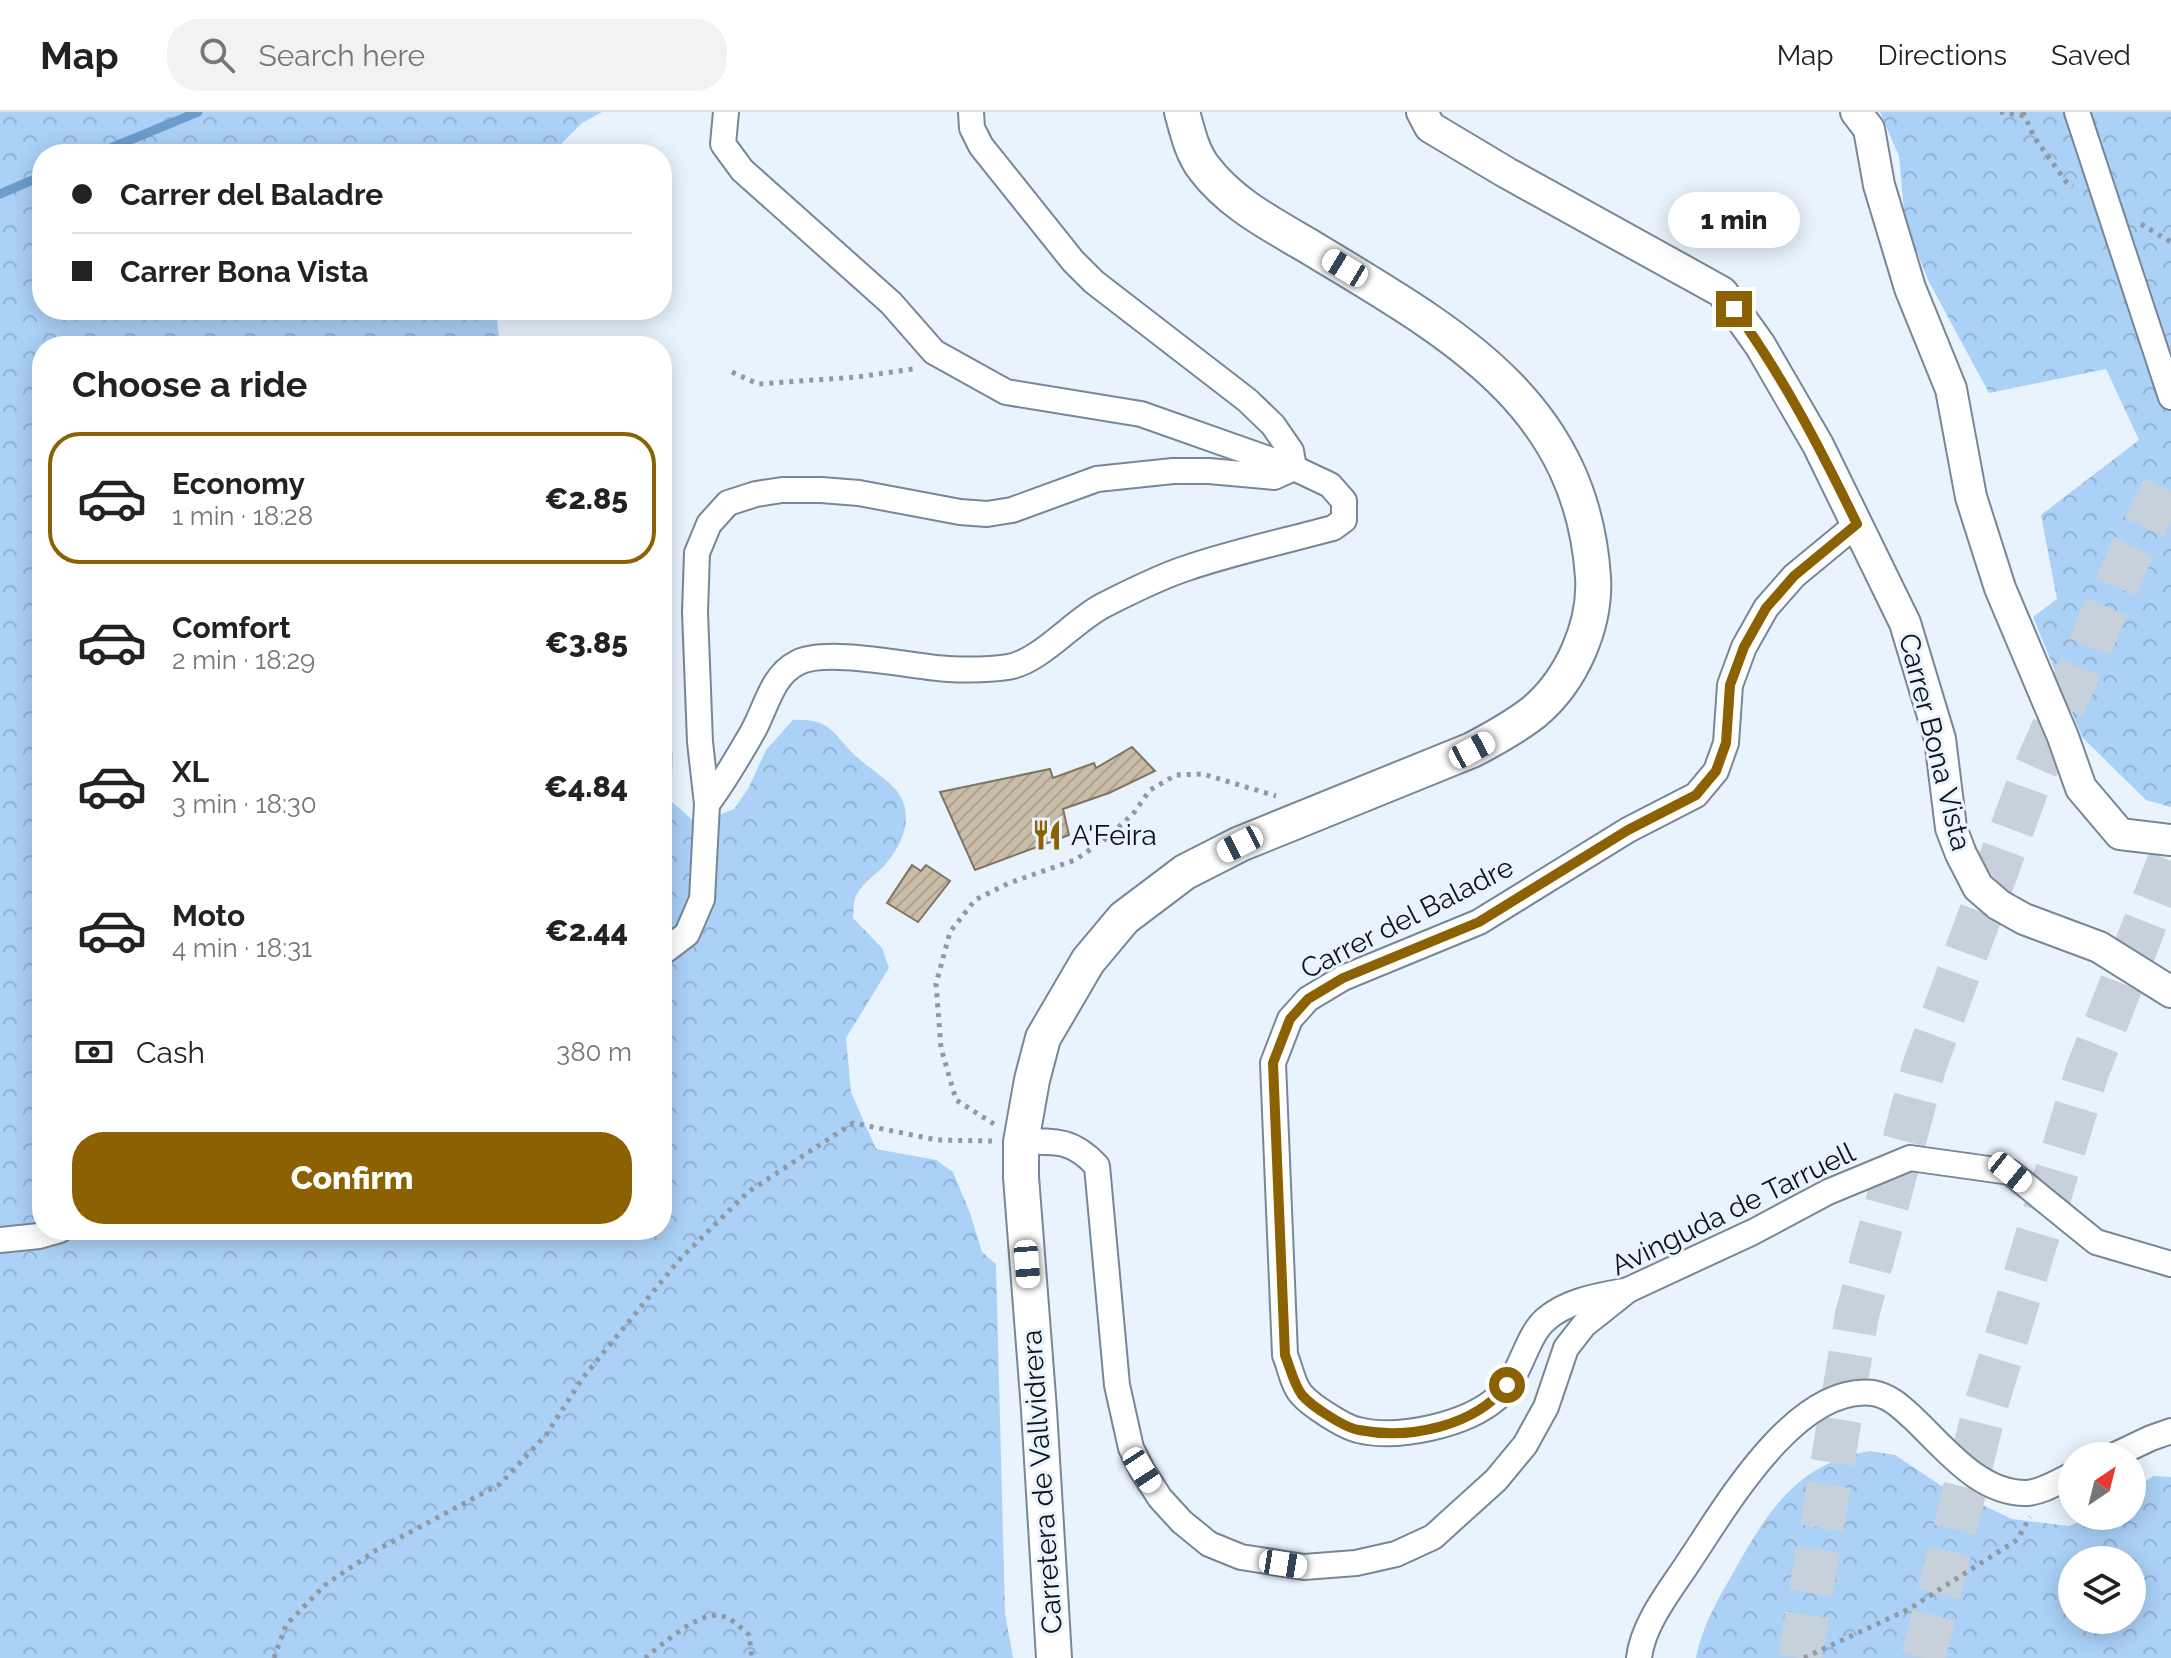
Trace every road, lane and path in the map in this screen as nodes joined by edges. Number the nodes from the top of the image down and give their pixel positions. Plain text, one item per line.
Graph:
1 (726, 112) edge
2 (971, 112) edge
3 (1182, 112) edge
4 (1422, 112) edge
5 (1856, 112) edge
6 (2000, 112) edge
7 (2077, 112) edge
8 (2024, 114) edge
9 (2106, 202) junction
10 (954, 363) junction
11 (732, 372) dead end
12 (2171, 397) edge
13 (1294, 468) junction
14 (1857, 524) junction
15 (707, 804) junction
16 (1324, 810) junction
17 (2171, 840) edge
18 (672, 945) edge
19 (2171, 992) edge
20 (1021, 1142) junction
21 (32, 1237) edge
22 (0, 1240) edge
23 (2171, 1264) edge
24 (1628, 1290) junction
25 (2171, 1431) edge
26 (2143, 1442) edge
27 (2058, 1482) edge
28 (2046, 1488) junction
29 (274, 1658) edge
30 (645, 1658) edge
31 (752, 1658) edge
32 (1054, 1658) edge
33 (1639, 1658) edge
34 (1804, 1658) edge

1 - 10 street
2 - 13 street
3 - 16 main road, Carretera de Vallvidrera
4 - 14 street, Carrer Bona Vista
5 - 17 street
6 - 8 path
7 - 9 street
8 - 9 path
9 - 12 street
10 - 11 path
10 - 13 street
13 - 15 street
13 - 15 street
14 - 19 street, Carrer Bona Vista
14 - 24 street, Carrer del Baladre
15 - 18 street
16 - 20 main road, Carretera de Vallvidrera
16 - 20 path
20 - 24 street, Avinguda de Tarruell
20 - 29 path
20 - 32 main road, Carretera de Vallvidrera
21 - 22 street
23 - 24 street, Avinguda de Tarruell
25 - 26 street
27 - 28 street
28 - 33 street
28 - 34 path
30 - 31 path

